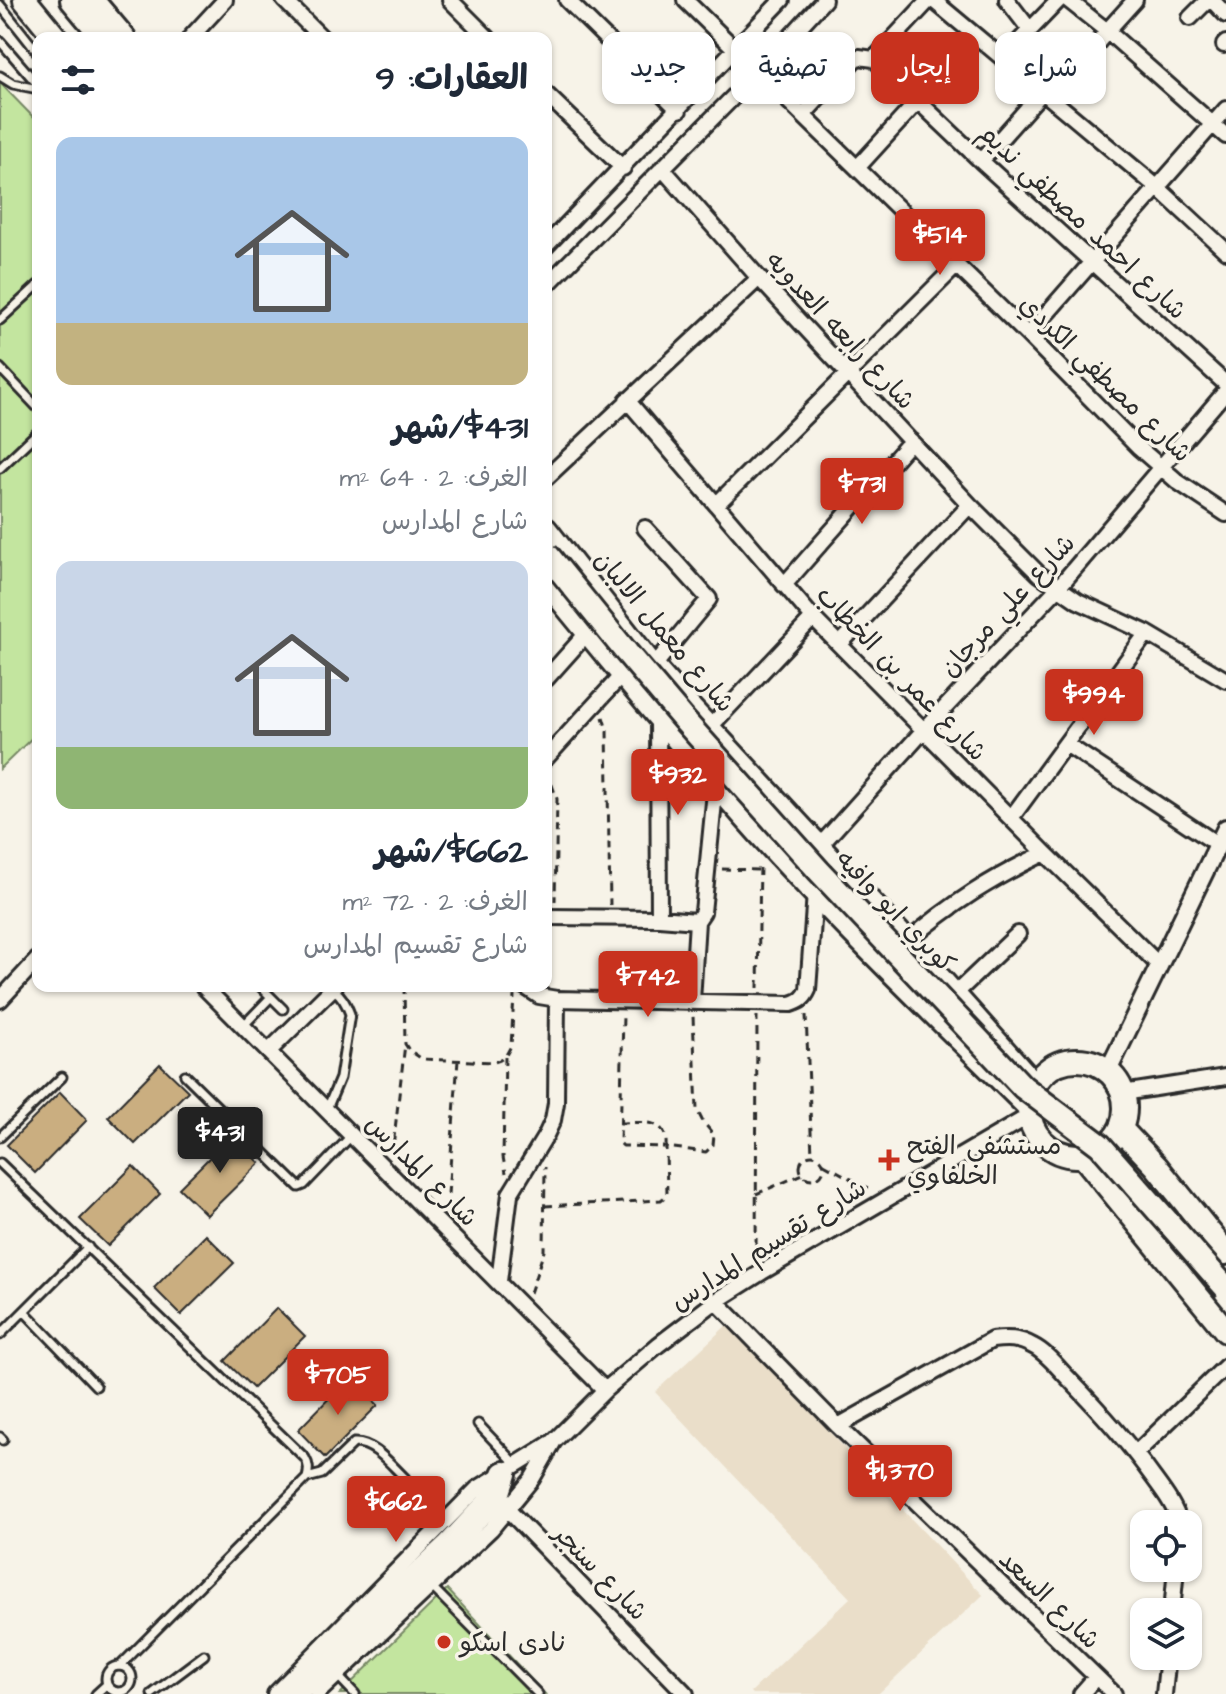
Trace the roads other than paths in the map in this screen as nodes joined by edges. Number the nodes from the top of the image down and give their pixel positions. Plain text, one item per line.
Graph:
1 (25, 0) edge
2 (72, 0) edge
3 (92, 0) edge
4 (110, 0) edge
5 (225, 0) edge
6 (284, 0) edge
7 (450, 0) edge
8 (567, 0) edge
9 (782, 0) edge
10 (824, 0) edge
11 (931, 0) edge
12 (1007, 0) edge
13 (1059, 0) edge
14 (1068, 0) edge
15 (1135, 0) edge
16 (1210, 0) edge
17 (690, 1) edge
18 (0, 5) edge
19 (1226, 15) edge
20 (1190, 18) dead end
21 (1030, 30) joint
22 (1107, 31) junction
23 (51, 32) edge
24 (99, 32) edge
25 (119, 32) edge
26 (137, 32) edge
27 (196, 32) edge
28 (316, 32) edge
29 (482, 32) edge
30 (753, 32) edge
31 (795, 32) edge
32 (900, 32) edge
33 (0, 41) edge
34 (32, 45) edge
35 (731, 45) edge
36 (995, 52) edge
37 (731, 55) edge
38 (871, 59) edge
39 (0, 76) edge
40 (32, 80) edge
41 (32, 86) edge
42 (552, 99) edge
43 (731, 99) edge
44 (792, 104) edge
45 (915, 104) edge
46 (923, 104) edge
47 (1038, 104) edge
48 (1058, 104) edge
49 (1226, 109) edge
50 (679, 110) junction
51 (803, 115) junction
52 (1213, 124) junction
53 (1226, 136) edge
54 (981, 161) junction
55 (627, 164) junction
56 (857, 168) junction
57 (657, 173) junction
58 (1158, 188) junction
59 (552, 240) edge
60 (1226, 251) edge
61 (1093, 263) junction
62 (956, 266) junction
63 (759, 278) junction
64 (552, 280) edge
65 (32, 291) edge
66 (0, 320) edge
67 (1028, 335) junction
68 (0, 368) edge
69 (848, 373) junction
70 (1226, 384) edge
71 (1226, 391) edge
72 (627, 400) junction
73 (32, 402) edge
74 (32, 438) edge
75 (911, 441) junction
76 (0, 468) edge
77 (1161, 468) junction
78 (552, 472) edge
79 (717, 504) junction
80 (970, 505) junction
81 (1226, 514) edge
82 (645, 528) dead end
83 (552, 538) edge
84 (552, 560) edge
85 (784, 585) junction
86 (552, 588) edge
87 (1057, 589) junction
88 (813, 618) junction
89 (588, 632) junction
90 (1147, 633) junction
91 (840, 644) junction
92 (653, 667) junction
93 (552, 672) edge
94 (622, 675) junction
95 (1226, 680) edge
96 (658, 717) junction
97 (708, 729) junction
98 (924, 730) junction
99 (1066, 744) junction
100 (552, 751) edge
101 (716, 782) junction
102 (1011, 818) junction
103 (1226, 828) edge
104 (1217, 844) junction
105 (818, 848) junction
106 (1045, 853) junction
107 (815, 893) junction
108 (552, 917) edge
109 (659, 918) junction
110 (697, 921) junction
111 (1018, 934) dead end
112 (907, 942) junction
113 (32, 965) edge
114 (1159, 965) junction
115 (209, 992) edge
116 (266, 992) edge
117 (329, 992) edge
118 (338, 992) edge
119 (533, 992) edge
120 (954, 995) junction
121 (271, 997) junction
122 (557, 999) junction
123 (0, 1000) edge
124 (692, 1001) junction
125 (283, 1009) dead end
126 (243, 1026) junction
127 (269, 1051) junction
128 (1108, 1071) junction
129 (185, 1075) dead end
130 (62, 1077) dead end
131 (1226, 1077) edge
132 (1035, 1085) junction
133 (1123, 1093) junction
134 (327, 1109) junction
135 (1029, 1112) junction
136 (1121, 1129) junction
137 (352, 1135) junction
138 (0, 1137) edge
139 (1083, 1156) junction
140 (0, 1163) edge
141 (88, 1247) junction
142 (1226, 1253) edge
143 (499, 1281) junction
144 (1226, 1288) edge
145 (716, 1301) junction
146 (24, 1311) junction
147 (1226, 1331) edge
148 (0, 1335) edge
149 (1226, 1366) edge
150 (96, 1386) dead end
151 (605, 1390) junction
152 (478, 1424) dead end
153 (838, 1426) junction
154 (554, 1441) junction
155 (1136, 1453) junction
156 (511, 1470) junction
157 (307, 1478) junction
158 (405, 1478) dead end
159 (508, 1510) junction
160 (1176, 1510) edge
161 (431, 1586) junction
162 (204, 1655) dead end
163 (120, 1666) junction
164 (1167, 1670) edge
165 (337, 1675) junction
166 (1096, 1677) junction
167 (107, 1684) junction
168 (125, 1693) edge
169 (96, 1694) edge
170 (152, 1694) edge
171 (275, 1694) edge
172 (293, 1694) edge
173 (317, 1694) edge
174 (355, 1694) edge
175 (538, 1694) edge
176 (686, 1694) edge
177 (1081, 1694) edge
178 (1114, 1694) edge
179 (1164, 1694) edge

1 - 23 main road
2 - 24 main road
3 - 25 main road
4 - 26 main road
5 - 27 street
6 - 28 street
7 - 29 street
8 - 50 street
9 - 30 street
10 - 31 street
11 - 32 street
11 - 36 street
12 - 21 street
13 - 21 street
14 - 22 street
15 - 22 street
16 - 19 street
16 - 20 street
17 - 35 street, شارع مصطفي الكردي
18 - 34 lane
22 - 52 street
33 - 40 lane
37 - 50 street
38 - 51 street
39 - 41 lane
42 - 55 street, شارع رابعه العدويه
43 - 57 street
44 - 51 street, شارع مصطفي الكردي
45 - 56 street
46 - 54 street, شارع احمد مصطفي نديم
47 - 54 street
48 - 58 street
49 - 52 street
50 - 55 street
51 - 56 street, شارع مصطفي الكردي
52 - 53 street
52 - 58 street
54 - 61 street, شارع احمد مصطفي نديم
55 - 57 street, شارع رابعه العدويه
55 - 59 street
56 - 62 street, شارع مصطفي الكردي
57 - 63 street, شارع رابعه العدويه
57 - 64 street
58 - 60 street
58 - 61 street
61 - 67 street
61 - 70 street, شارع احمد مصطفي نديم
62 - 67 street, شارع مصطفي الكردي
62 - 69 street
63 - 69 street, شارع رابعه العدويه
63 - 72 street
65 - 66 lane
67 - 77 street, شارع مصطفي الكردي
68 - 73 lane
69 - 75 street, شارع رابعه العدويه
69 - 79 street
71 - 77 street, شارع علي مرجان
72 - 78 street
72 - 79 street, شارع عمر بن الخطاب
74 - 76 lane
75 - 80 street, شارع رابعه العدويه
75 - 85 street
77 - 81 street, شارع مصطفي الكردي
77 - 87 street, شارع علي مرجان
79 - 85 street, شارع عمر بن الخطاب
80 - 87 street, شارع رابعه العدويه
80 - 91 street
82 - 92 street
83 - 92 main road, شارع معمل الالبان
84 - 144 main road, كوبري ابو وافيه, bridge
85 - 88 street, شارع عمر بن الخطاب
86 - 89 main road
87 - 90 street, شارع رابعه العدويه
87 - 98 street, شارع علي مرجان
88 - 91 street, شارع عمر بن الخطاب
88 - 97 street
89 - 93 street
89 - 94 main road
90 - 95 street, شارع رابعه العدويه
90 - 99 street
91 - 98 street, شارع عمر بن الخطاب
92 - 97 main road, شارع معمل الالبان
94 - 96 main road
94 - 100 street
96 - 101 main road
96 - 109 street
97 - 105 main road, شارع معمل الالبان
98 - 102 street, شارع عمر بن الخطاب
98 - 105 street, شارع علي مرجان
99 - 102 street
99 - 104 street
101 - 107 main road
101 - 110 street
102 - 106 street, شارع عمر بن الخطاب
103 - 104 street
104 - 114 street
105 - 112 main road, شارع معمل الالبان
106 - 112 street
106 - 114 street, شارع عمر بن الخطاب
107 - 124 street
107 - 135 main road
108 - 109 street
109 - 110 street
110 - 124 street
111 - 120 street
112 - 120 main road, شارع معمل الالبان
113 - 123 street
114 - 128 street
115 - 126 street, شارع المدارس
116 - 121 lane
117 - 127 street
118 - 134 lane
119 - 122 street
120 - 132 main road, شارع معمل الالبان
121 - 125 lane
121 - 126 lane
122 - 124 street
122 - 143 street
126 - 127 street, شارع المدارس
127 - 134 street, شارع المدارس
128 - 132 main road
128 - 133 main road
129 - 137 lane
130 - 138 lane
131 - 133 street
132 - 135 main road
133 - 136 main road
134 - 137 street, شارع المدارس
135 - 139 main road
135 - 145 street, شارع تقسيم المدارس
136 - 139 main road
136 - 142 main road
137 - 143 street, شارع المدارس
139 - 147 main road
140 - 141 lane
141 - 146 lane
141 - 157 lane
143 - 151 street, شارع المدارس
145 - 151 street, شارع تقسيم المدارس
145 - 153 street, شارع السعد
146 - 148 lane
146 - 150 lane
149 - 155 street
151 - 154 street, شارع تقسيم المدارس
152 - 156 lane
153 - 155 street
153 - 166 street, شارع السعد
154 - 156 street, شارع تقسيم المدارس
154 - 159 street, شارع تقسيم المدارس
155 - 160 street
156 - 159 street
156 - 171 street, شارع تقسيم المدارس
156 - 172 highway
157 - 158 lane
157 - 163 lane
159 - 161 street, شارع تقسيم المدارس
159 - 176 street, شارع سنجر
161 - 165 street, شارع تقسيم المدارس
161 - 175 lane
162 - 170 lane
163 - 167 lane
163 - 168 lane
164 - 179 street
165 - 173 street, شارع تقسيم المدارس
165 - 174 lane
166 - 177 street
166 - 178 street, شارع السعد
167 - 168 lane
167 - 169 lane

